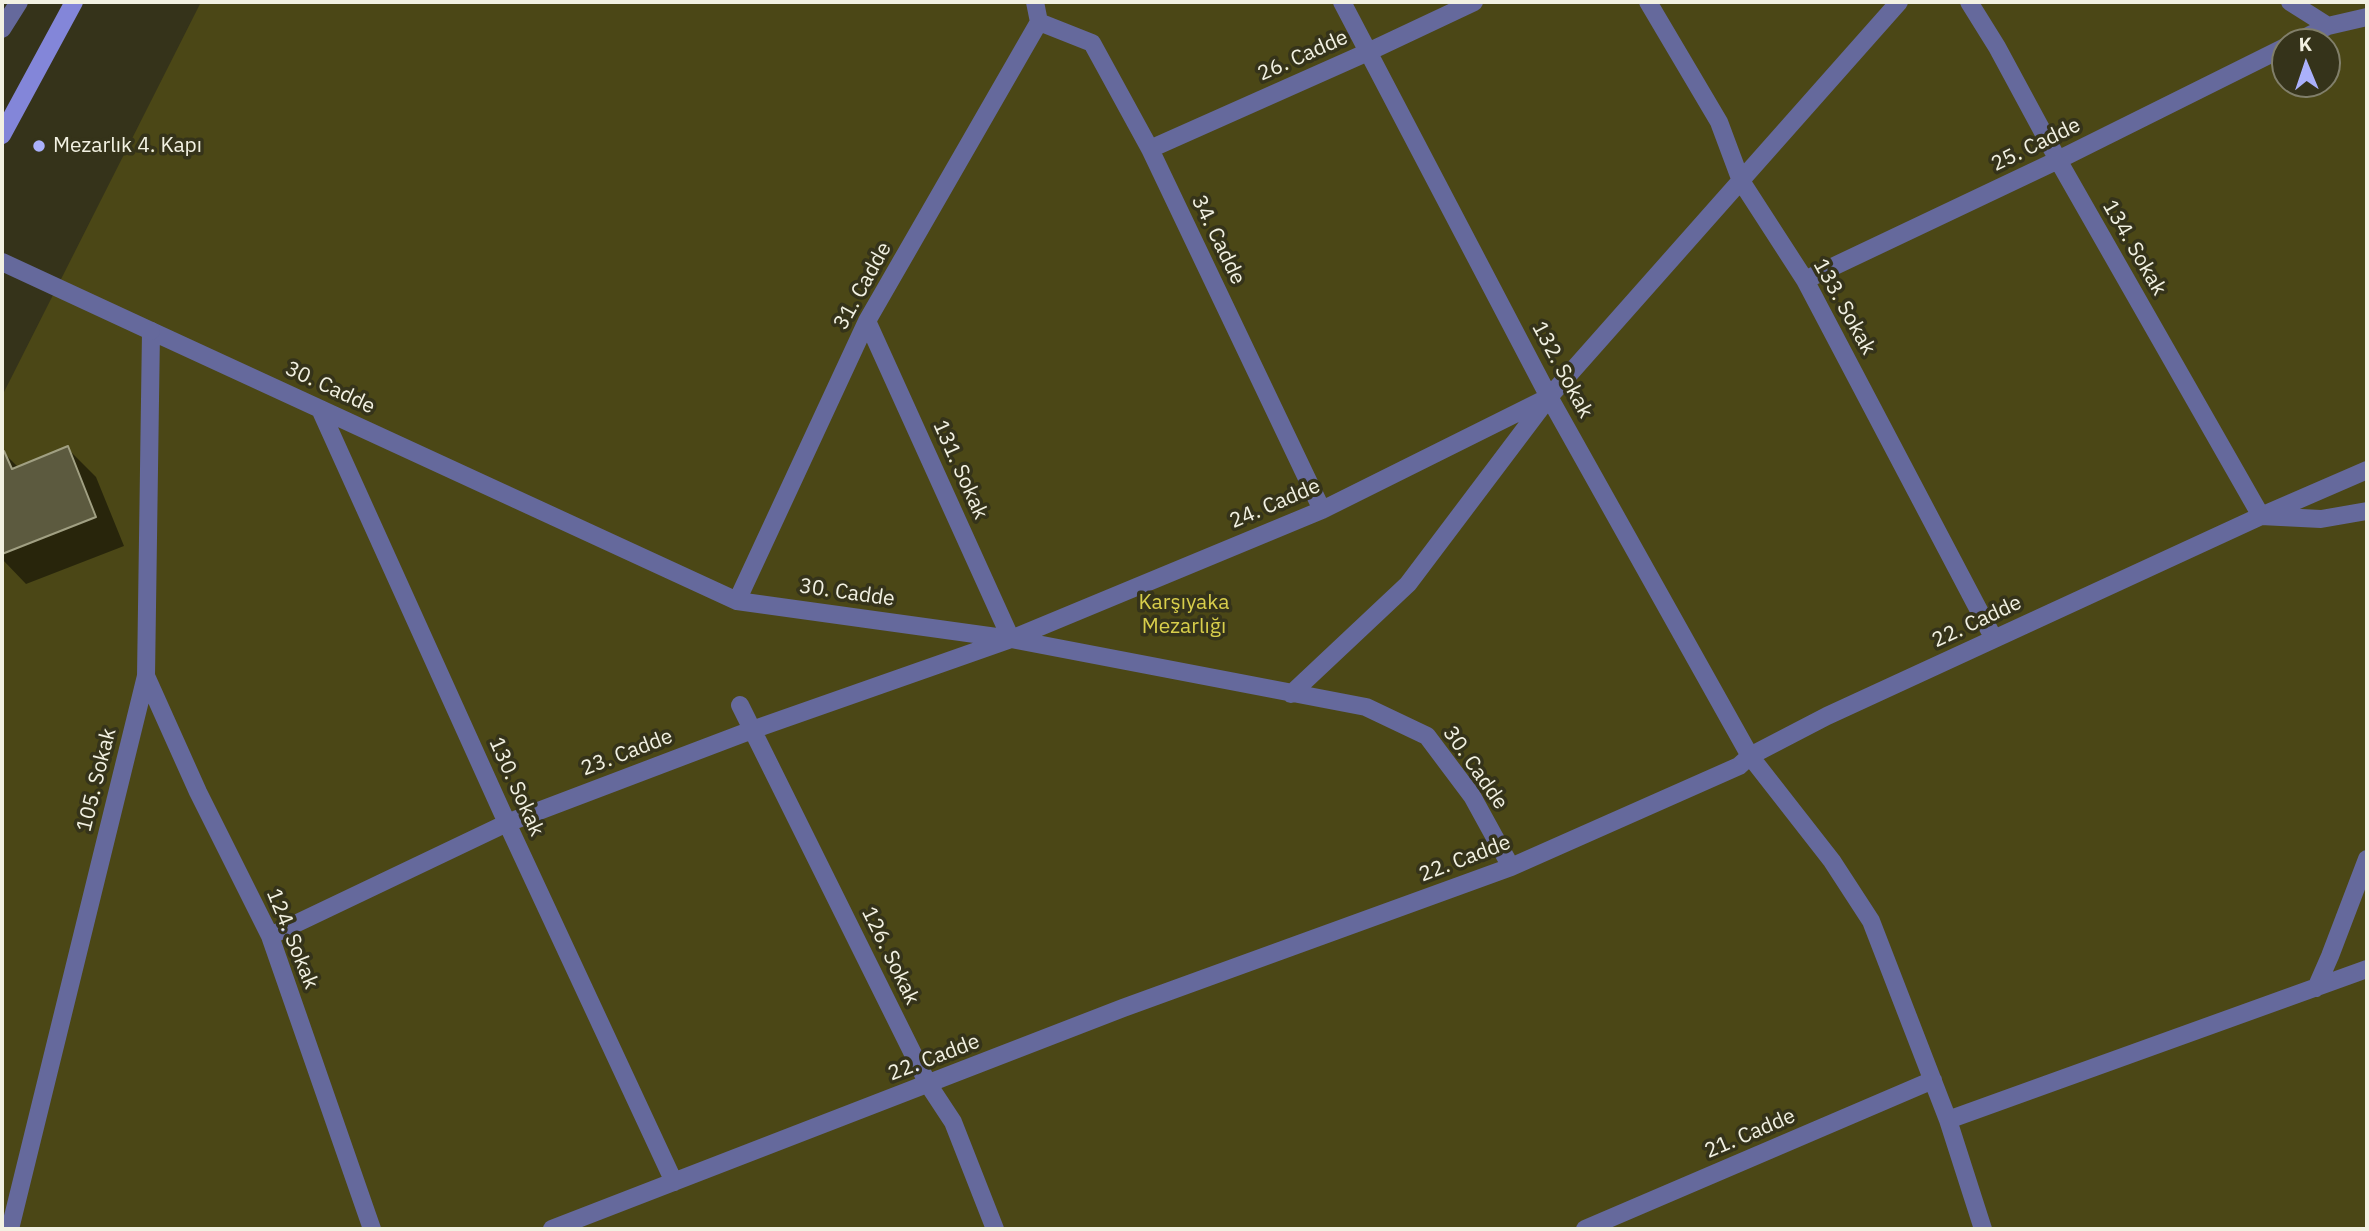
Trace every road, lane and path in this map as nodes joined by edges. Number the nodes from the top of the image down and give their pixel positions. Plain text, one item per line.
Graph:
1 (19, 2) edge
2 (74, 2) edge
3 (1035, 2) edge
4 (1342, 2) edge
5 (1474, 2) edge
6 (1648, 2) edge
7 (1899, 2) edge
8 (1969, 2) edge
9 (2290, 2) edge
10 (2367, 17) edge
11 (1039, 22) junction
12 (2328, 26) junction
13 (2324, 28) edge
14 (2, 29) edge
15 (1368, 52) junction
16 (2271, 54) edge
17 (2, 135) edge
18 (1150, 149) junction
19 (2058, 160) junction
20 (1741, 181) junction
21 (2, 262) edge
22 (1805, 280) junction
23 (867, 321) junction
24 (151, 331) junction
25 (1549, 397) junction
26 (320, 409) junction
27 (2367, 470) edge
28 (1322, 510) junction
29 (2367, 512) edge
30 (2261, 516) junction
31 (737, 601) junction
32 (1011, 639) junction
33 (1994, 639) junction
34 (146, 676) junction
35 (1291, 694) junction
36 (740, 705) dead end
37 (752, 730) junction
38 (1751, 756) junction
39 (507, 823) junction
40 (2367, 859) edge
41 (1511, 867) junction
42 (270, 936) junction
43 (2367, 969) edge
44 (2316, 988) junction
45 (1933, 1080) junction
46 (928, 1084) junction
47 (1948, 1120) junction
48 (674, 1182) junction
49 (10, 1229) edge
50 (372, 1229) edge
51 (552, 1229) edge
52 (995, 1229) edge
53 (1585, 1229) edge
54 (1983, 1229) edge

1 - 14 street
2 - 17 main road
3 - 11 street
4 - 15 street, 132. Sokak
5 - 15 street, 26. Cadde
6 - 20 street, 133. Sokak
7 - 20 street
8 - 19 street, 134. Sokak
9 - 12 street
10 - 12 street
11 - 18 street, 34. Cadde
11 - 23 street, 31. Cadde
12 - 13 street
15 - 18 street, 26. Cadde
15 - 25 street, 132. Sokak
16 - 19 street, 25. Cadde
18 - 28 street, 34. Cadde
19 - 22 street, 25. Cadde
19 - 30 street, 134. Sokak
20 - 22 street, 133. Sokak
20 - 25 street
21 - 24 street, 30. Cadde
22 - 33 street, 133. Sokak
23 - 31 street, 31. Cadde
23 - 32 street, 131. Sokak
24 - 26 street, 30. Cadde
24 - 34 street, 105. Sokak
25 - 28 street, 24. Cadde
25 - 35 street
25 - 38 street, 132. Sokak
26 - 31 street, 30. Cadde
26 - 39 street, 130. Sokak
27 - 30 street, 22. Cadde
28 - 32 street, 24. Cadde
29 - 30 street
30 - 33 street, 22. Cadde
31 - 32 street, 30. Cadde
32 - 35 street, 30. Cadde
32 - 37 street, 23. Cadde
33 - 38 street, 22. Cadde
34 - 42 street, 124. Sokak
34 - 49 street, 105. Sokak
35 - 41 street, 30. Cadde
36 - 37 street, 126. Sokak
37 - 39 street, 23. Cadde
37 - 46 street, 126. Sokak
38 - 41 street, 22. Cadde
38 - 45 street, 132. Sokak
39 - 42 street, 23. Cadde
39 - 48 street, 130. Sokak
40 - 44 street
41 - 46 street, 22. Cadde
42 - 50 street, 124. Sokak
43 - 44 street
44 - 47 street
45 - 47 street, 132. Sokak
45 - 53 street, 21. Cadde
46 - 48 street, 22. Cadde
46 - 52 street, 126. Sokak
47 - 54 street, 132. Sokak
48 - 51 street, 22. Cadde

